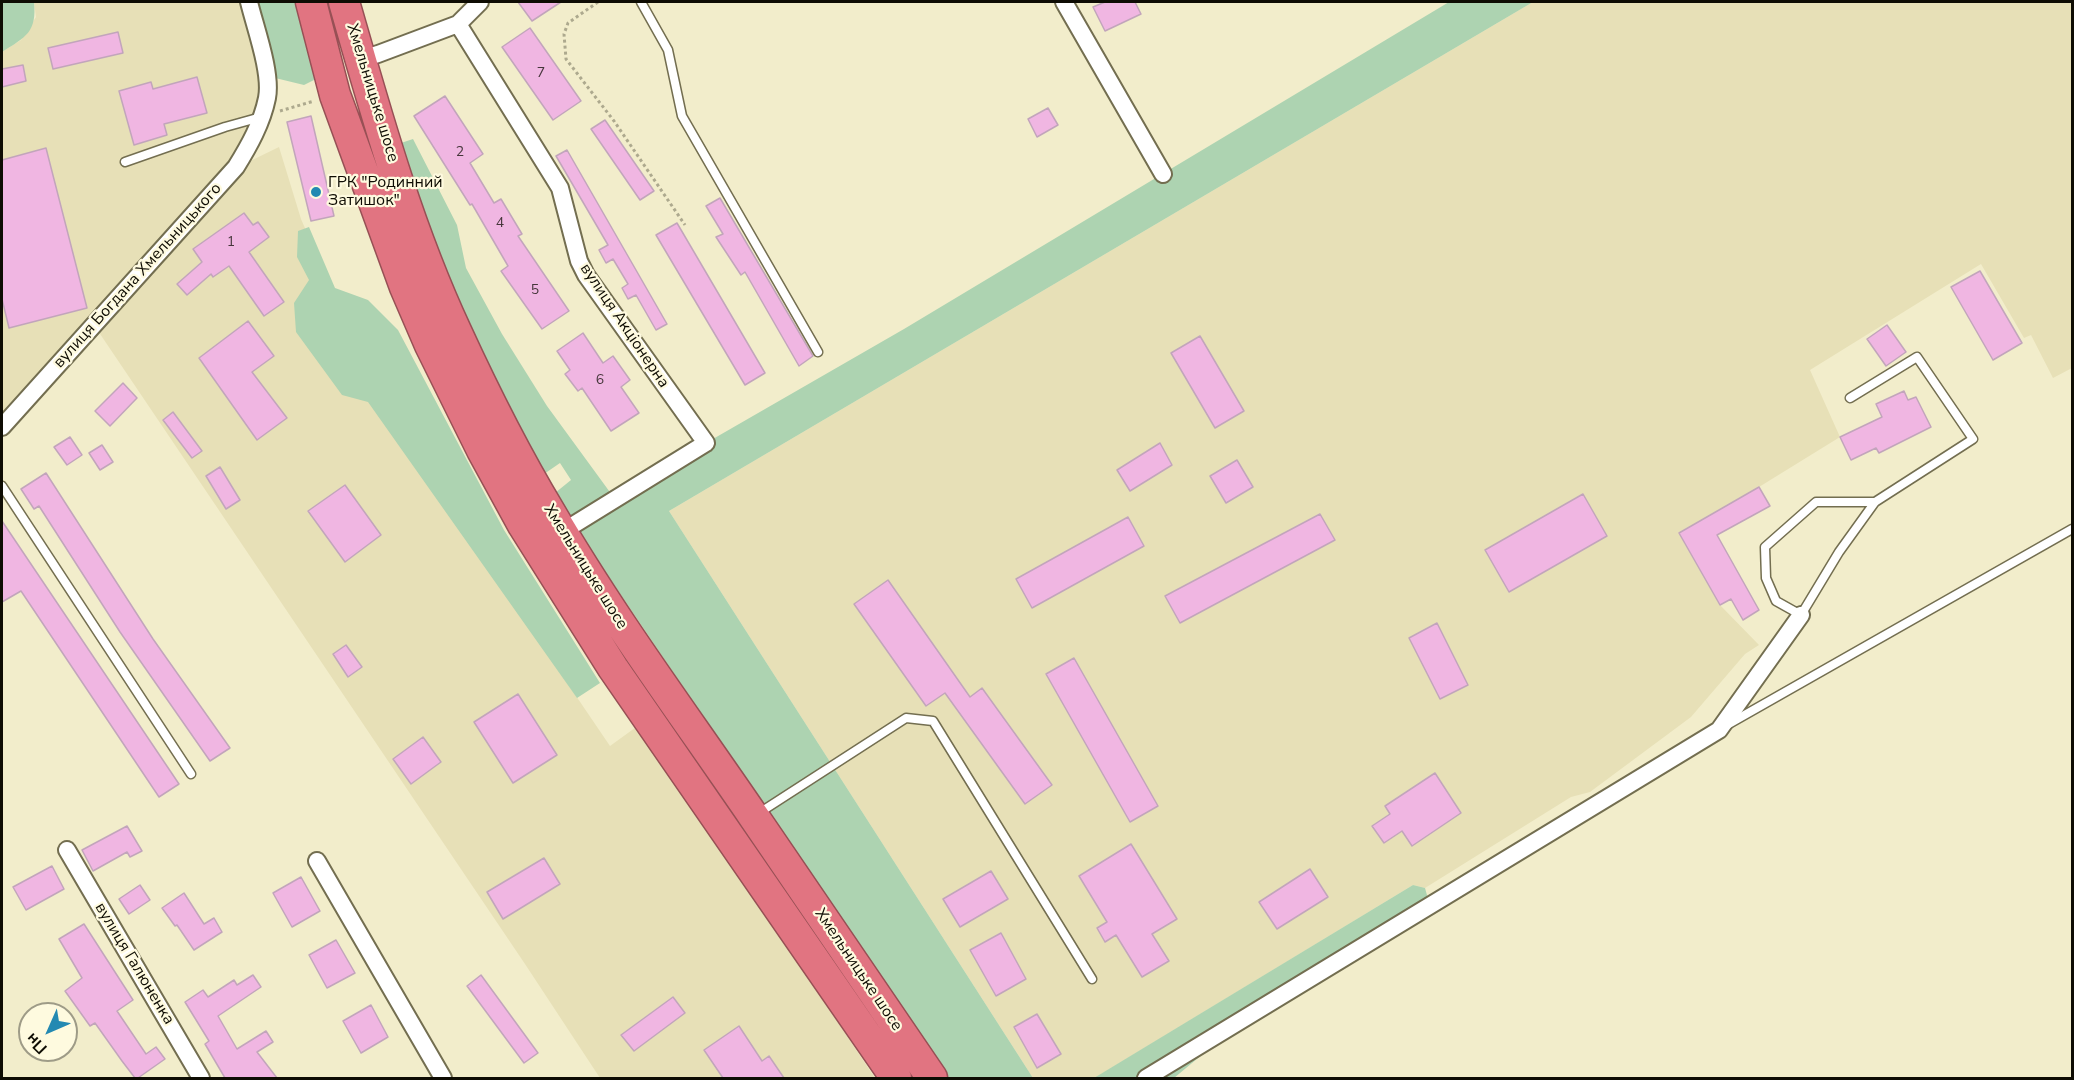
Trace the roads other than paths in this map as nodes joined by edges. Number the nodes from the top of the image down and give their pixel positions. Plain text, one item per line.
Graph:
1 (249, 2) edge
2 (311, 2) edge
3 (344, 2) edge
4 (480, 2) edge
5 (641, 2) edge
6 (1064, 2) edge
7 (458, 24) junction
8 (361, 59) junction
9 (328, 68) junction
10 (261, 117) junction
11 (125, 162) dead end
12 (1163, 174) dead end
13 (818, 352) dead end
14 (1850, 398) dead end
15 (2, 427) edge
16 (2, 486) edge
17 (1875, 502) junction
18 (2073, 529) edge
19 (562, 532) junction
20 (1801, 615) junction
21 (1719, 730) junction
22 (191, 774) dead end
23 (753, 816) junction
24 (67, 850) dead end
25 (317, 861) dead end
26 (1092, 979) dead end
27 (201, 1078) edge
28 (443, 1078) edge
29 (896, 1078) edge
30 (932, 1078) edge
31 (1146, 1078) edge

1 - 10 street, вулиця Богдана Хмельницького
2 - 9 highway, Хмельницьке шосе
3 - 8 highway, Хмельницьке шосе
4 - 7 street
5 - 13 lane
6 - 12 street
7 - 8 street
7 - 19 street, вулиця Акціонерна
8 - 9 highway
8 - 19 highway, Хмельницьке шосе
9 - 29 highway, Хмельницьке шосе
10 - 11 lane
10 - 15 street, вулиця Богдана Хмельницького
14 - 17 lane
16 - 22 lane
17 - 20 lane
17 - 20 lane
18 - 21 lane
19 - 23 highway, Хмельницьке шосе
20 - 21 street
21 - 31 street
23 - 26 lane
23 - 30 highway, Хмельницьке шосе
24 - 27 street, вулиця Галюненка
25 - 28 street

